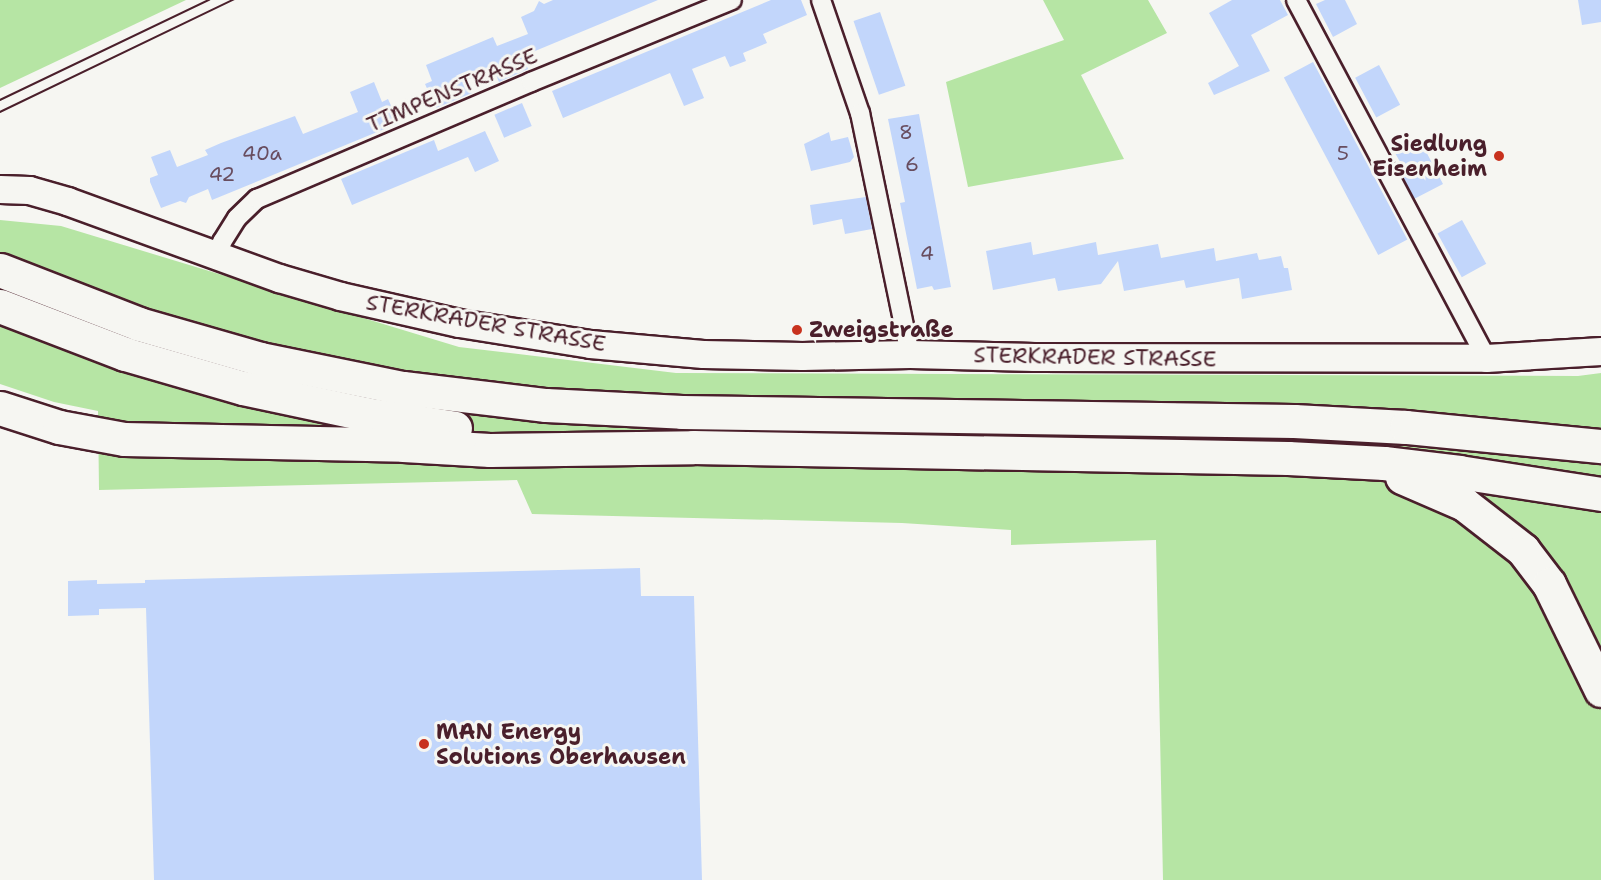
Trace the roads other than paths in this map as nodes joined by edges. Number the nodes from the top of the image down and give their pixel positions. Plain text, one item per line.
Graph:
1 (732, 0) edge
2 (821, 0) edge
3 (1296, 0) edge
4 (0, 189) edge
5 (218, 256) junction
6 (0, 270) edge
7 (0, 306) edge
8 (1601, 351) edge
9 (910, 354) junction
10 (1486, 358) junction
11 (0, 408) edge
12 (1601, 446) edge
13 (693, 447) junction
14 (1383, 464) junction
15 (1601, 494) edge
16 (1601, 690) edge

1 - 5 street, TIMPENSTRASSE
2 - 9 street
3 - 10 street
4 - 5 street, STERKRADER STRASSE
5 - 9 street, STERKRADER STRASSE
6 - 12 highway
7 - 13 highway
8 - 10 street, STERKRADER STRASSE
9 - 10 street, STERKRADER STRASSE
11 - 13 highway
13 - 14 highway
14 - 15 highway
14 - 16 highway

